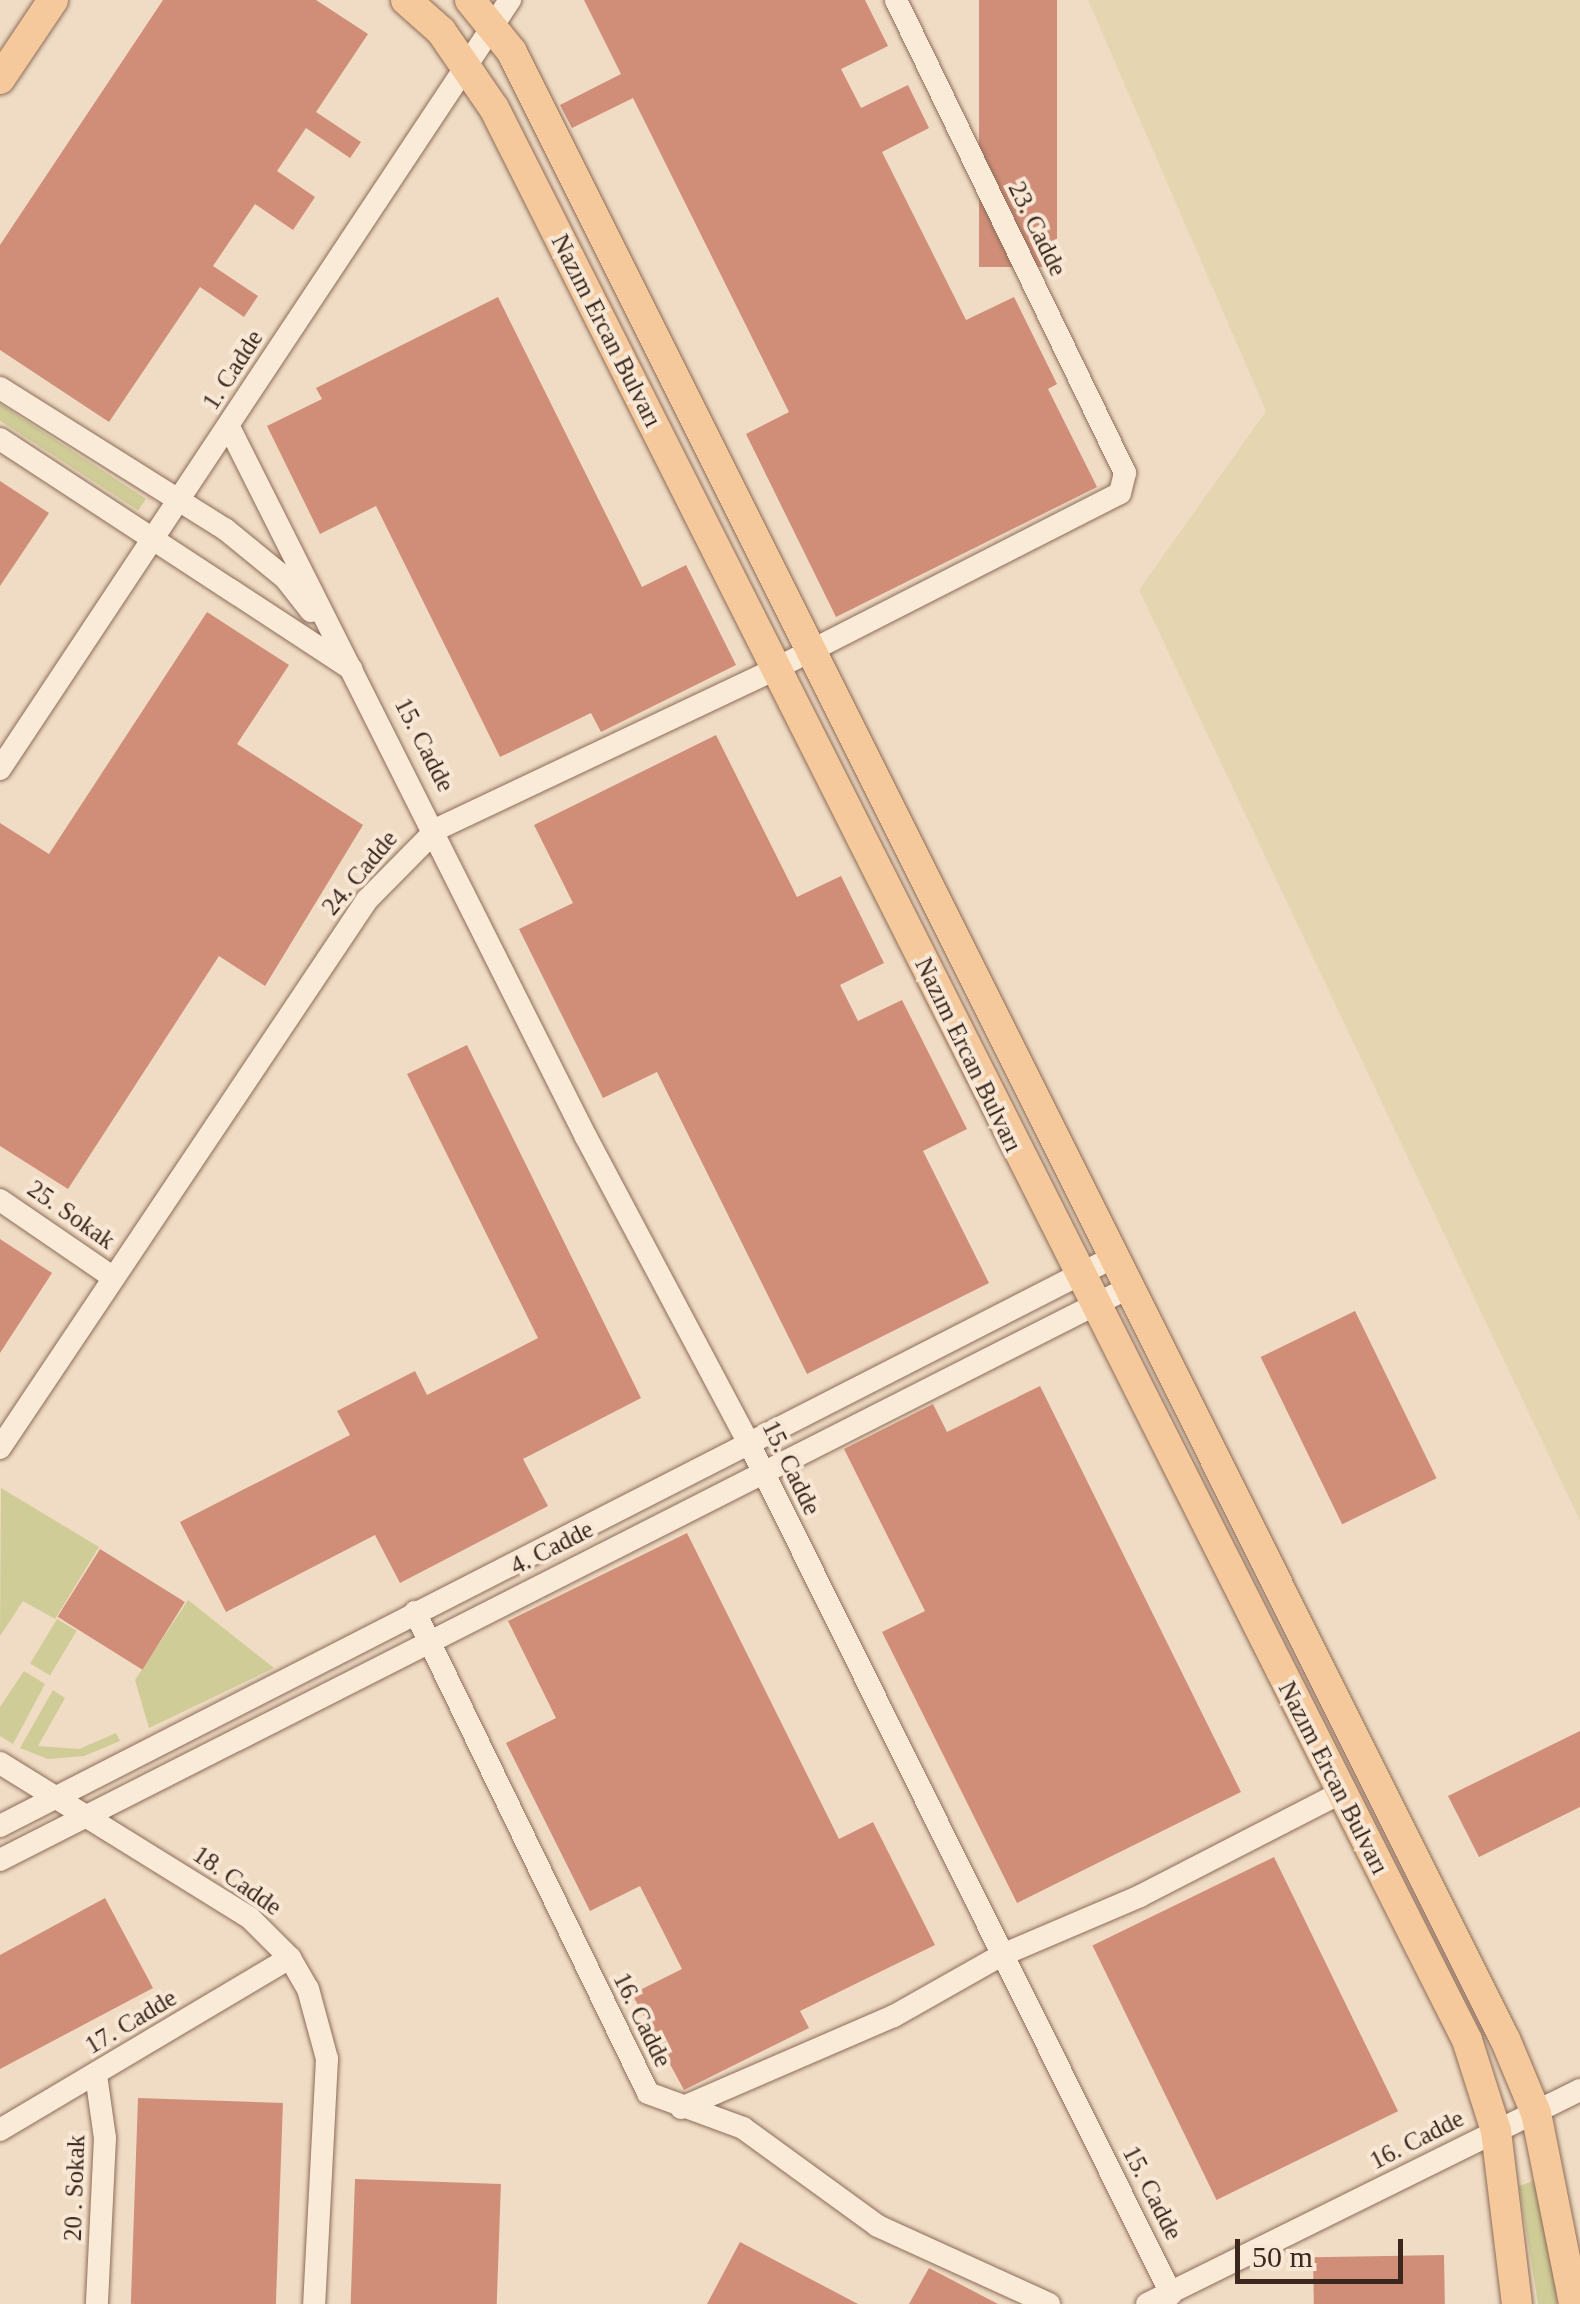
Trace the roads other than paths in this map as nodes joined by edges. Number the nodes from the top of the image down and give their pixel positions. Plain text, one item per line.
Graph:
1 (53, 0) edge
2 (406, 0) edge
3 (470, 0) edge
4 (896, 0) edge
5 (501, 12) edge
6 (467, 64) junction
7 (0, 78) edge
8 (0, 388) edge
9 (228, 427) junction
10 (0, 439) edge
11 (1124, 483) joint
12 (181, 498) junction
13 (155, 537) junction
14 (814, 648) junction
15 (775, 668) junction
16 (354, 670) junction
17 (0, 769) edge
18 (437, 830) junction
19 (0, 1200) edge
20 (1114, 1257) junction
21 (111, 1276) junction
22 (1078, 1276) junction
23 (1130, 1287) junction
24 (1092, 1306) junction
25 (749, 1443) junction
26 (0, 1448) edge
27 (762, 1472) junction
28 (414, 1612) junction
29 (429, 1642) junction
30 (0, 1763) edge
31 (1340, 1792) junction
32 (56, 1798) junction
33 (86, 1816) junction
34 (0, 1826) edge
35 (0, 1860) edge
36 (1002, 1955) junction
37 (290, 1958) junction
38 (96, 2075) junction
39 (1580, 2090) edge
40 (681, 2108) junction
41 (1536, 2112) junction
42 (0, 2130) edge
43 (1496, 2131) junction
44 (1171, 2294) junction
45 (97, 2304) edge
46 (314, 2304) edge
47 (1048, 2304) edge
48 (1146, 2304) edge
49 (1517, 2304) edge
50 (1574, 2304) edge

1 - 7 main road
2 - 6 main road, Nazım Ercan Bulvarı
3 - 5 main road, Nazım Ercan Bulvarı
4 - 11 street, 23. Cadde
5 - 6 street, 1. Cadde
5 - 14 main road, Nazım Ercan Bulvarı
6 - 9 street, 1. Cadde
6 - 15 main road, Nazım Ercan Bulvarı
8 - 12 street, 15. Cadde
9 - 12 street, 1. Cadde
9 - 16 street, 15. Cadde
10 - 13 street, 15. Cadde
11 - 14 street, 24. Cadde
12 - 13 street, 1. Cadde
12 - 16 street, 15. Cadde
13 - 16 street, 15. Cadde
13 - 17 street, 1. Cadde
14 - 15 street, 24. Cadde
14 - 20 main road, Nazım Ercan Bulvarı
15 - 18 street, 24. Cadde
15 - 22 main road, Nazım Ercan Bulvarı
16 - 18 street, 15. Cadde
18 - 21 street, 24. Cadde
18 - 25 street, 15. Cadde
19 - 21 street, 25. Sokak
20 - 22 street, 4. Cadde
20 - 23 main road, Nazım Ercan Bulvarı
21 - 26 street, 24. Cadde
22 - 24 main road, Nazım Ercan Bulvarı
22 - 25 street, 4. Cadde
23 - 24 street, 4. Cadde
23 - 41 main road, Nazım Ercan Bulvarı
24 - 27 street, 4. Cadde
24 - 31 main road, Nazım Ercan Bulvarı
25 - 27 street, 15. Cadde
25 - 28 street, 4. Cadde
27 - 29 street, 4. Cadde
27 - 36 street, 15. Cadde
28 - 29 street, 16. Cadde
28 - 32 street, 4. Cadde
29 - 33 street, 4. Cadde
29 - 40 street, 16. Cadde
30 - 32 street, 18. Cadde
31 - 36 street
31 - 43 main road, Nazım Ercan Bulvarı
32 - 33 street, 18. Cadde
32 - 34 street, 4. Cadde
33 - 35 street, 4. Cadde
33 - 37 street, 18. Cadde
36 - 40 street
36 - 44 street, 15. Cadde
37 - 38 street, 17. Cadde
37 - 46 street, 18. Cadde
38 - 42 street, 17. Cadde
38 - 45 street, 20 . Sokak
39 - 41 street, 16. Cadde
40 - 47 street, 16. Cadde
41 - 43 street, 16. Cadde
41 - 50 main road, Nazım Ercan Bulvarı
43 - 44 street, 16. Cadde
43 - 49 main road, Nazım Ercan Bulvarı
44 - 48 street, 16. Cadde

